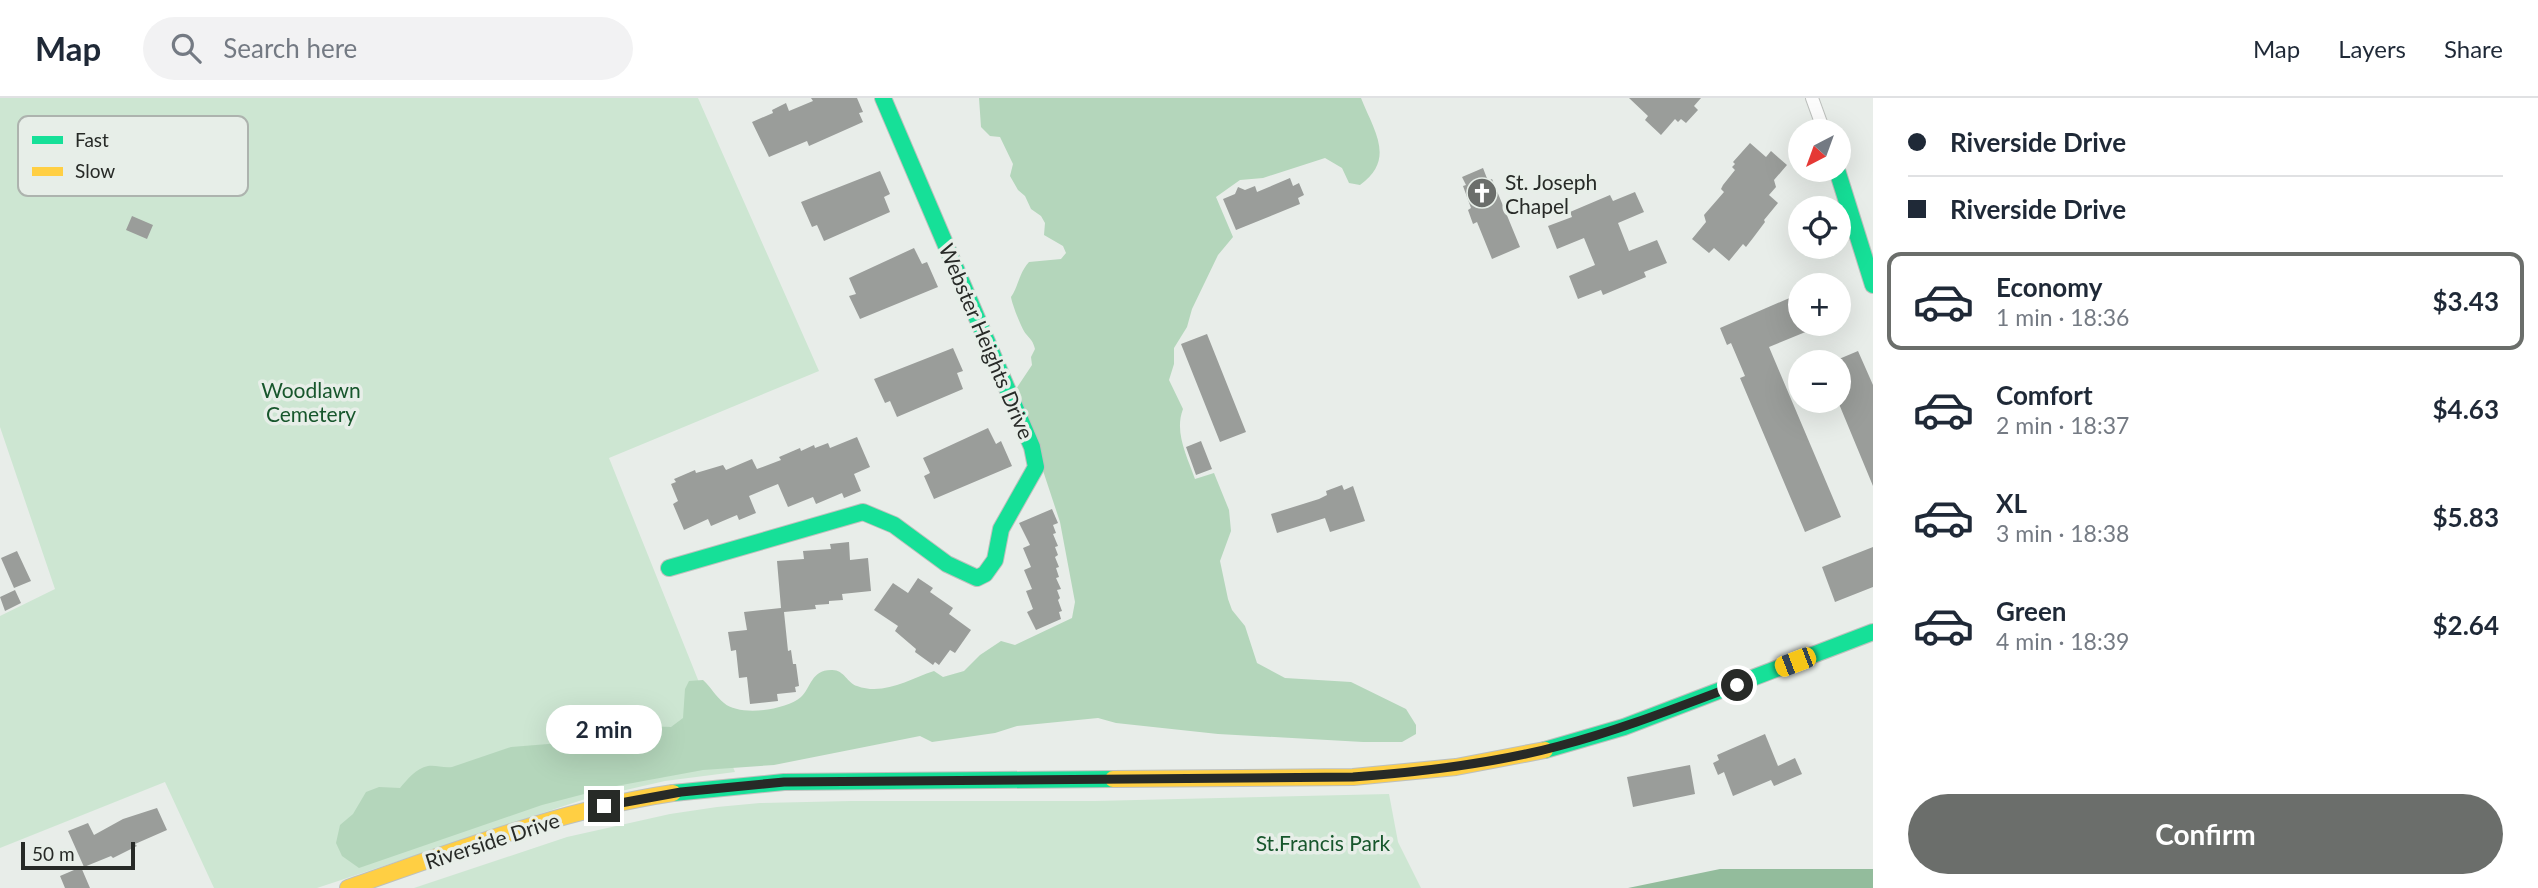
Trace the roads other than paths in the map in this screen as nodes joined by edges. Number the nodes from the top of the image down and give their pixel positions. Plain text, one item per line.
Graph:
1 (883, 98) edge
2 (1812, 98) edge
3 (1820, 119) edge
4 (1841, 182) edge
5 (1873, 285) edge
6 (669, 568) dead end
7 (1873, 632) edge
8 (348, 888) edge

1 - 6 main road, Webster Heights Drive
2 - 3 street
4 - 5 main road
7 - 8 main road, Riverside Drive

